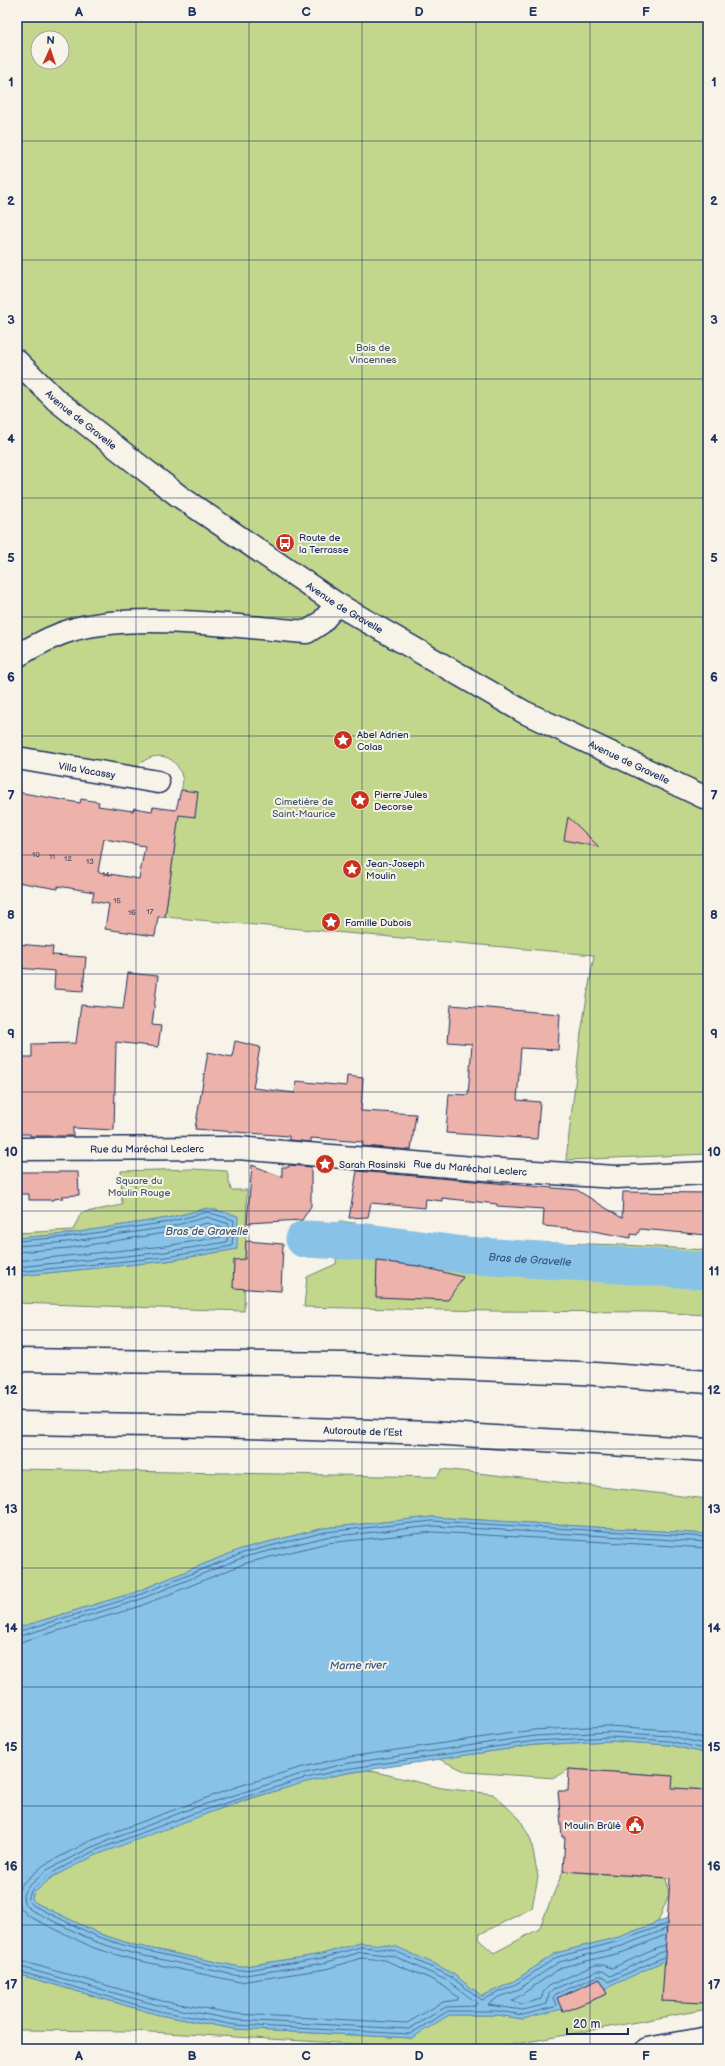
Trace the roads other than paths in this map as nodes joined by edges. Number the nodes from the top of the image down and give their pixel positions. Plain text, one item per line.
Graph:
1 (17, 361) edge
2 (337, 604) junction
3 (17, 656) edge
4 (17, 758) edge
5 (158, 782) dead end
6 (708, 799) edge
7 (17, 1149) edge
8 (708, 1173) edge
9 (17, 1360) edge
10 (708, 1382) edge
11 (17, 1423) edge
12 (708, 1450) edge
13 (708, 2038) edge
14 (647, 2049) edge

1 - 2 main road, Avenue de Gravelle
2 - 3 main road
2 - 6 main road, Avenue de Gravelle
4 - 5 main road, Villa Vacassy
7 - 8 main road, Rue du Maréchal Leclerc
9 - 10 main road
11 - 12 main road, Autoroute de l’Est
13 - 14 main road

